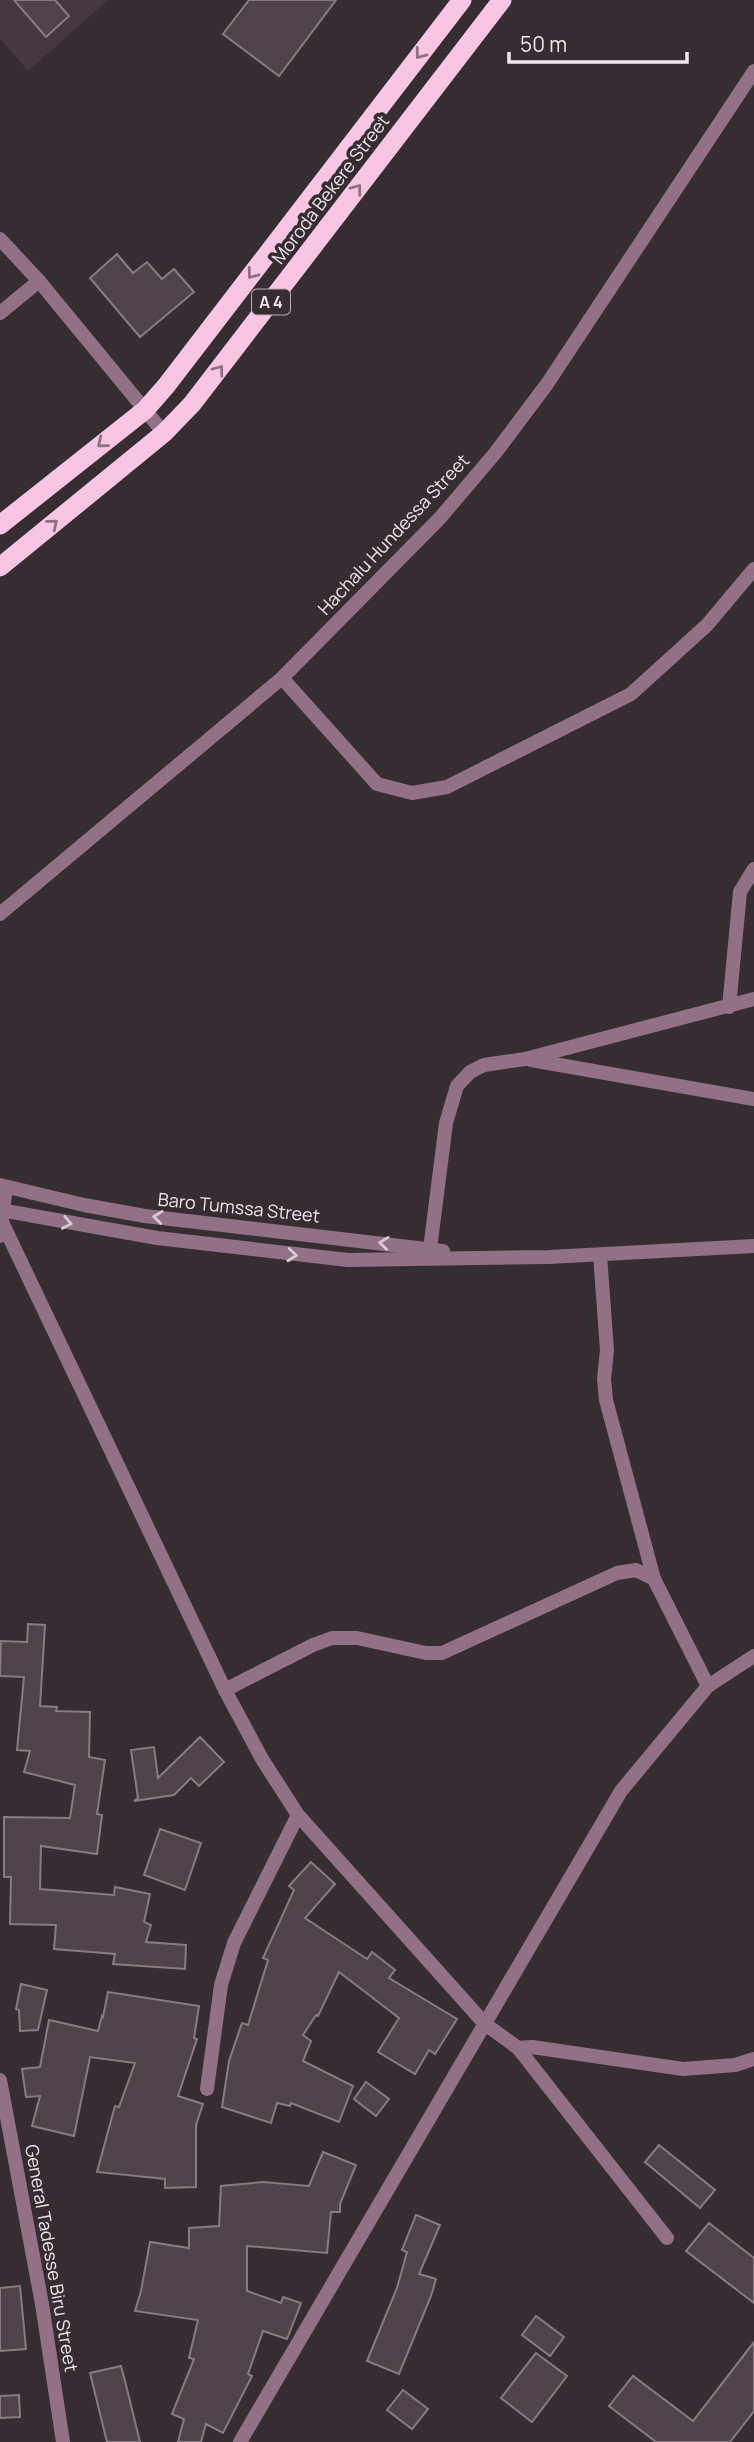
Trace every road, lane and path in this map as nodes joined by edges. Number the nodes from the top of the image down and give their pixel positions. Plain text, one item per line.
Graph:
1 (462, 0) edge
2 (494, 3) edge
3 (754, 71) edge
4 (0, 239) edge
5 (38, 281) junction
6 (0, 313) edge
7 (145, 410) junction
8 (164, 433) junction
9 (0, 525) edge
10 (0, 567) edge
11 (754, 569) edge
12 (282, 678) junction
13 (754, 869) edge
14 (0, 914) edge
15 (754, 999) edge
16 (729, 1007) junction
17 (525, 1059) junction
18 (754, 1099) edge
19 (3, 1186) edge
20 (1, 1213) edge
21 (0, 1236) edge
22 (754, 1246) edge
23 (430, 1248) junction
24 (600, 1255) junction
25 (475, 1257) junction
26 (654, 1579) junction
27 (754, 1656) edge
28 (708, 1686) junction
29 (225, 1690) junction
30 (298, 1815) junction
31 (485, 2024) junction
32 (518, 2048) junction
33 (754, 2059) edge
34 (0, 2080) edge
35 (207, 2089) dead end
36 (667, 2238) dead end
37 (63, 2442) edge
38 (240, 2442) edge

1 -> 7 highway, Moroda Bekere Street / A 4
8 -> 2 highway, Moroda Bekere Street / A 4
3 - 12 street, Hachalu Hundessa Street
4 - 5 street
5 - 6 street
5 - 7 street
7 - 8 street
7 -> 9 highway, Moroda Bekere Street / A 4
10 -> 8 highway, Moroda Bekere Street / A 4
11 - 12 street
12 - 14 street, Hachalu Hundessa Street
13 - 16 street
15 - 16 street
16 - 17 street
17 - 18 street
17 - 23 street
19 - 20 street
23 -> 19 street, Baro Tumssa Street
20 - 21 street
20 -> 25 street, Baro Tumssa Street
20 - 29 street
22 - 24 street, Baro Tumssa Street
23 - 25 street, Baro Tumssa Street
24 - 25 street, Baro Tumssa Street
24 - 26 street
26 - 28 street
26 - 29 street
27 - 28 street
28 - 31 street
29 - 30 street
30 - 31 street
30 - 35 street
31 - 32 street
31 - 38 street
32 - 33 street
32 - 36 street
34 - 37 street, General Tadesse Biru Street

